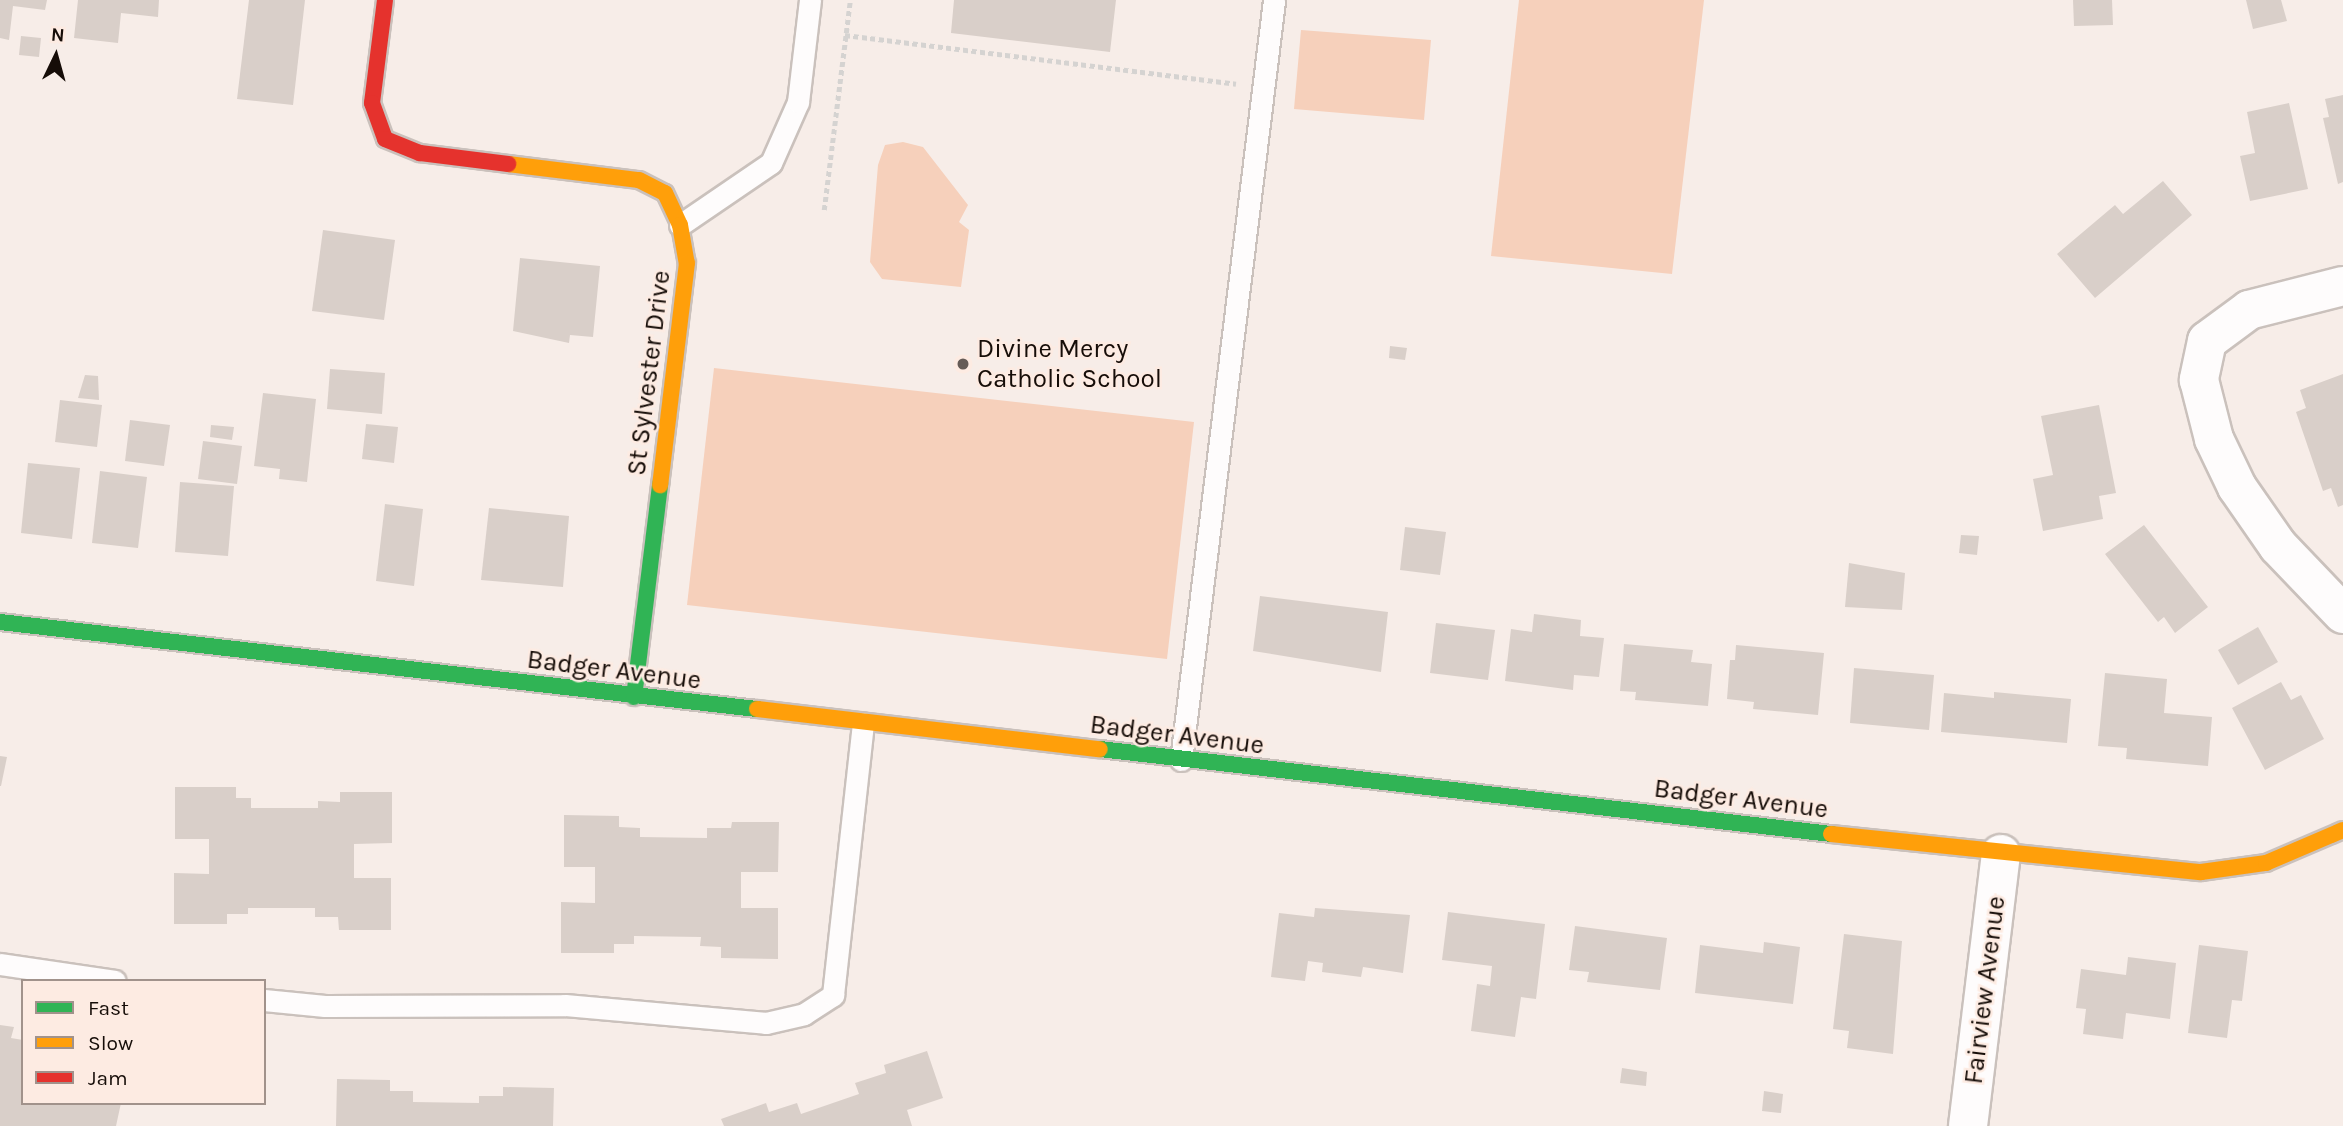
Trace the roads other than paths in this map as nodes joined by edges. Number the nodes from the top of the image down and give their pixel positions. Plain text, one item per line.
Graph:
1 (384, 0) edge
2 (810, 0) edge
3 (1274, 0) edge
4 (680, 225) junction
5 (2343, 286) edge
6 (2343, 614) edge
7 (0, 622) edge
8 (634, 697) junction
9 (863, 724) junction
10 (1181, 760) junction
11 (2343, 830) edge
12 (2001, 854) junction
13 (0, 964) edge
14 (101, 979) edge
15 (266, 1000) edge
16 (1968, 1126) edge

1 - 4 street, St Sylvester Drive
2 - 4 lane
3 - 10 lane
4 - 8 street, St Sylvester Drive
5 - 6 street
7 - 8 street, Badger Avenue
8 - 9 street, Badger Avenue
9 - 10 street, Badger Avenue
9 - 15 lane
10 - 12 street, Badger Avenue
11 - 12 street, Badger Avenue
12 - 16 street, Fairview Avenue
13 - 14 lane

